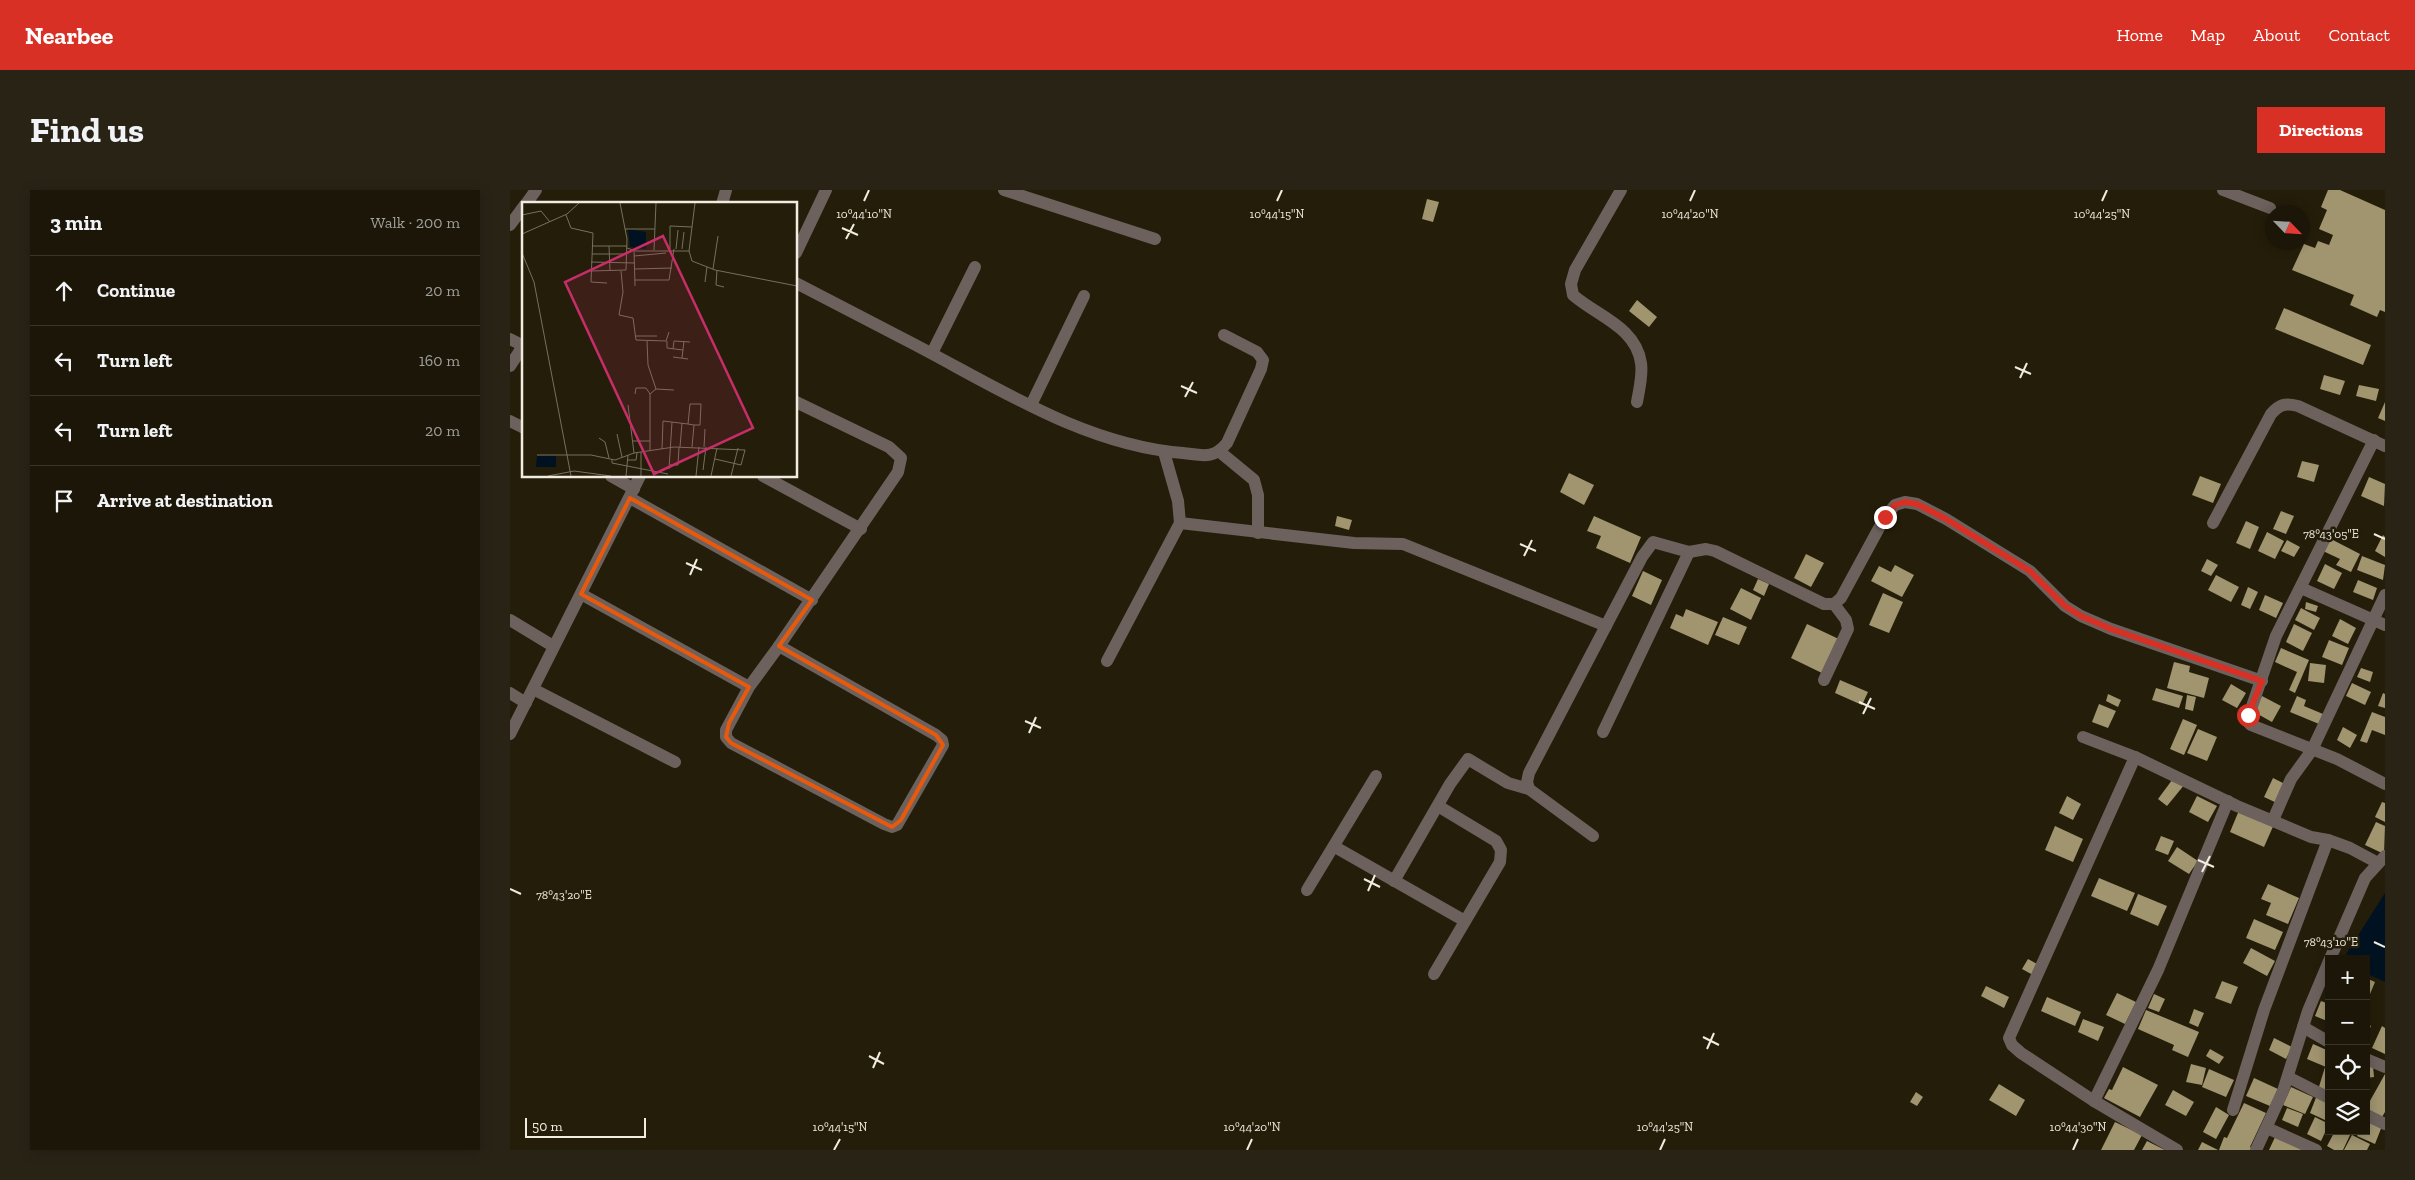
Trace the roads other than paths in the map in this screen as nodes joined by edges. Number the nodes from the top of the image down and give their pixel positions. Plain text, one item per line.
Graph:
1 (536, 190) edge
2 (826, 190) edge
3 (1004, 190) edge
4 (1622, 190) edge
5 (2223, 190) edge
6 (527, 202) edge
7 (2265, 206) edge
8 (522, 209) edge
9 (510, 225) edge
10 (1156, 238) dead end
11 (798, 249) edge
12 (975, 267) dead end
13 (798, 284) edge
14 (1084, 296) dead end
15 (1224, 335) dead end
16 (510, 338) edge
17 (522, 345) edge
18 (522, 348) edge
19 (932, 353) junction
20 (510, 366) edge
21 (1637, 402) dead end
22 (798, 403) edge
23 (1031, 405) junction
24 (510, 421) edge
25 (522, 427) edge
26 (2379, 443) edge
27 (1164, 452) junction
28 (1220, 452) junction
29 (613, 478) edge
30 (639, 478) edge
31 (767, 478) edge
32 (632, 494) junction
33 (1180, 523) junction
34 (2213, 524) dead end
35 (861, 529) junction
36 (1258, 533) junction
37 (1690, 552) junction
38 (2301, 588) junction
39 (581, 594) junction
40 (2385, 596) edge
41 (812, 600) junction
42 (1834, 604) junction
43 (510, 620) edge
44 (2379, 622) edge
45 (1606, 626) junction
46 (554, 646) junction
47 (779, 646) junction
48 (1107, 661) dead end
49 (1824, 680) dead end
50 (2262, 681) junction
51 (749, 687) junction
52 (533, 689) junction
53 (510, 693) edge
54 (526, 703) junction
55 (1603, 732) dead end
56 (510, 734) edge
57 (2083, 737) dead end
58 (2312, 750) junction
59 (2135, 757) junction
60 (675, 762) dead end
61 (1376, 776) dead end
62 (2383, 777) edge
63 (1529, 789) junction
64 (2228, 801) junction
65 (1438, 806) junction
66 (2273, 820) junction
67 (1593, 836) dead end
68 (2328, 840) junction
69 (1335, 847) junction
70 (2381, 860) edge
71 (1394, 881) junction
72 (1307, 890) dead end
73 (1464, 921) junction
74 (2331, 955) edge
75 (2325, 970) edge
76 (1434, 974) dead end
77 (2303, 1027) junction
78 (2325, 1040) edge
79 (2370, 1061) edge
80 (2385, 1067) edge
81 (2288, 1077) junction
82 (2325, 1096) edge
83 (2094, 1101) junction
84 (2233, 1110) dead end
85 (2370, 1117) edge
86 (2385, 1124) edge
87 (2266, 1128) junction
88 (2177, 1150) edge
89 (2256, 1150) edge
90 (2316, 1150) edge

1 - 6 street
2 - 11 street
3 - 10 street
4 - 21 street
5 - 7 street
8 - 9 street
12 - 19 street
13 - 19 street
14 - 23 street
15 - 28 street
16 - 17 street
18 - 20 street
19 - 23 street
22 - 35 street
23 - 27 street
24 - 25 street
26 - 34 street
26 - 38 street
27 - 28 street
27 - 33 street
28 - 36 street
29 - 32 street
30 - 32 street
31 - 35 street
32 - 39 street
32 - 41 street
33 - 36 street
33 - 48 street
35 - 41 street
36 - 45 street
37 - 42 street
37 - 45 street
37 - 55 street
38 - 44 street
38 - 50 street
39 - 46 street
39 - 51 street
40 - 44 street
41 - 47 street
42 - 49 street
42 - 50 street
43 - 46 street
44 - 58 street
45 - 63 street
46 - 52 street
47 - 51 street
47 - 51 street
50 - 58 street
52 - 54 street
52 - 60 street
53 - 54 street
54 - 56 street
57 - 59 street
58 - 62 street
58 - 66 street
59 - 64 street
59 - 83 street
61 - 69 street
63 - 65 street
63 - 67 street
64 - 66 street
64 - 83 street
65 - 71 street
65 - 73 street
66 - 68 street
68 - 70 street
68 - 84 street
69 - 71 street
69 - 72 street
70 - 74 street
71 - 73 street
73 - 76 street
75 - 77 street
77 - 78 street
77 - 81 street
79 - 80 street
81 - 82 street
81 - 87 street
83 - 88 street
85 - 86 street
87 - 89 street
87 - 90 street

